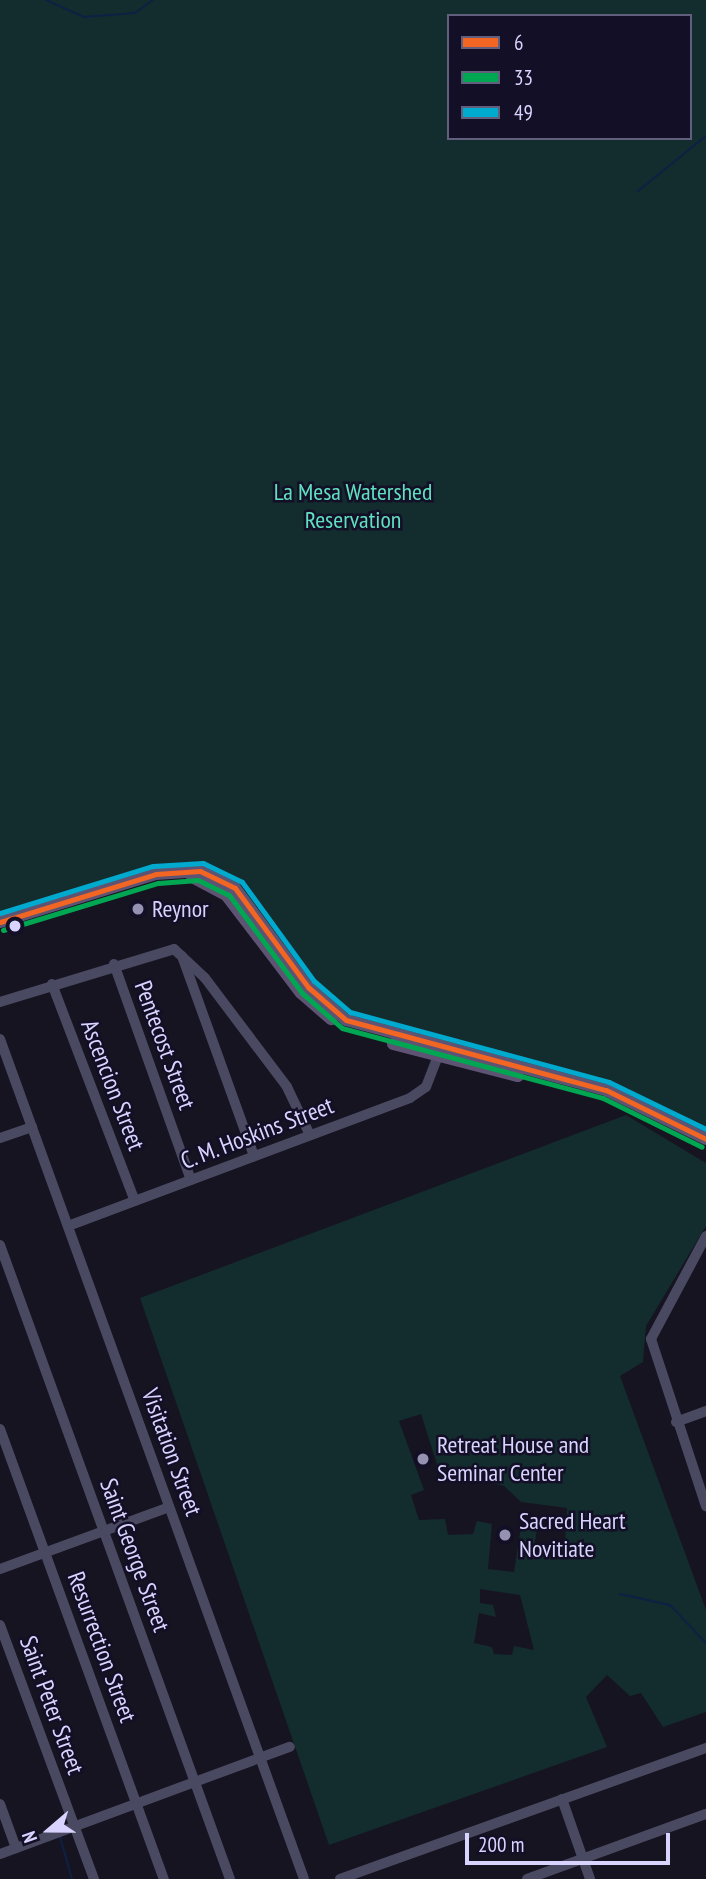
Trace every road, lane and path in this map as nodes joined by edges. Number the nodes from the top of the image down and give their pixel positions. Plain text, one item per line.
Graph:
1 (0, 922) edge
2 (0, 930) edge
3 (182, 954) junction
4 (114, 964) junction
5 (52, 984) junction
6 (0, 1002) edge
7 (0, 1039) edge
8 (440, 1051) junction
9 (32, 1127) junction
10 (310, 1135) junction
11 (0, 1138) edge
12 (706, 1139) edge
13 (706, 1149) edge
14 (254, 1156) junction
15 (191, 1180) junction
16 (135, 1201) junction
17 (68, 1226) junction
18 (706, 1236) edge
19 (0, 1245) edge
20 (706, 1411) edge
21 (676, 1422) junction
22 (0, 1429) edge
23 (706, 1506) edge
24 (169, 1507) junction
25 (104, 1531) junction
26 (45, 1552) junction
27 (0, 1569) edge
28 (0, 1625) edge
29 (290, 1747) dead end
30 (706, 1748) edge
31 (260, 1758) junction
32 (195, 1782) junction
33 (562, 1799) junction
34 (0, 1804) edge
35 (136, 1804) junction
36 (706, 1814) edge
37 (74, 1826) junction
38 (16, 1848) junction
39 (0, 1854) edge
40 (583, 1859) junction
41 (94, 1879) edge
42 (164, 1879) edge
43 (230, 1879) edge
44 (304, 1879) edge
45 (340, 1879) edge
46 (527, 1879) edge
47 (590, 1879) edge

1 - 8 main road
2 - 8 main road
3 - 4 street
3 - 10 street
3 - 14 street
4 - 5 street
4 - 15 street, Pentecost Street
5 - 6 street
5 - 16 street, Ascencion Street
7 - 9 street, Visitation Street
8 - 10 street, C. M. Hoskins Street
8 - 12 main road
8 - 13 main road
9 - 11 street
9 - 17 street, Visitation Street
10 - 14 street, C. M. Hoskins Street
14 - 15 street, C. M. Hoskins Street
15 - 16 street, C. M. Hoskins Street
16 - 17 street, C. M. Hoskins Street
17 - 24 street, Visitation Street
18 - 21 street
19 - 25 street, Saint George Street
20 - 21 street
21 - 23 street
22 - 26 street, Resurrection Street
24 - 25 street
24 - 31 street, Visitation Street
25 - 26 street
25 - 32 street, Saint George Street
26 - 27 street
26 - 35 street, Resurrection Street
28 - 37 street, Saint Peter Street
29 - 31 street
30 - 33 street
31 - 32 street
31 - 44 street, Visitation Street
32 - 35 street
32 - 43 street, Saint George Street
33 - 40 street
33 - 45 street
34 - 38 street
35 - 37 street
35 - 42 street, Resurrection Street
36 - 40 street
37 - 38 street
37 - 41 street, Saint Peter Street
38 - 39 street
40 - 46 street
40 - 47 street

